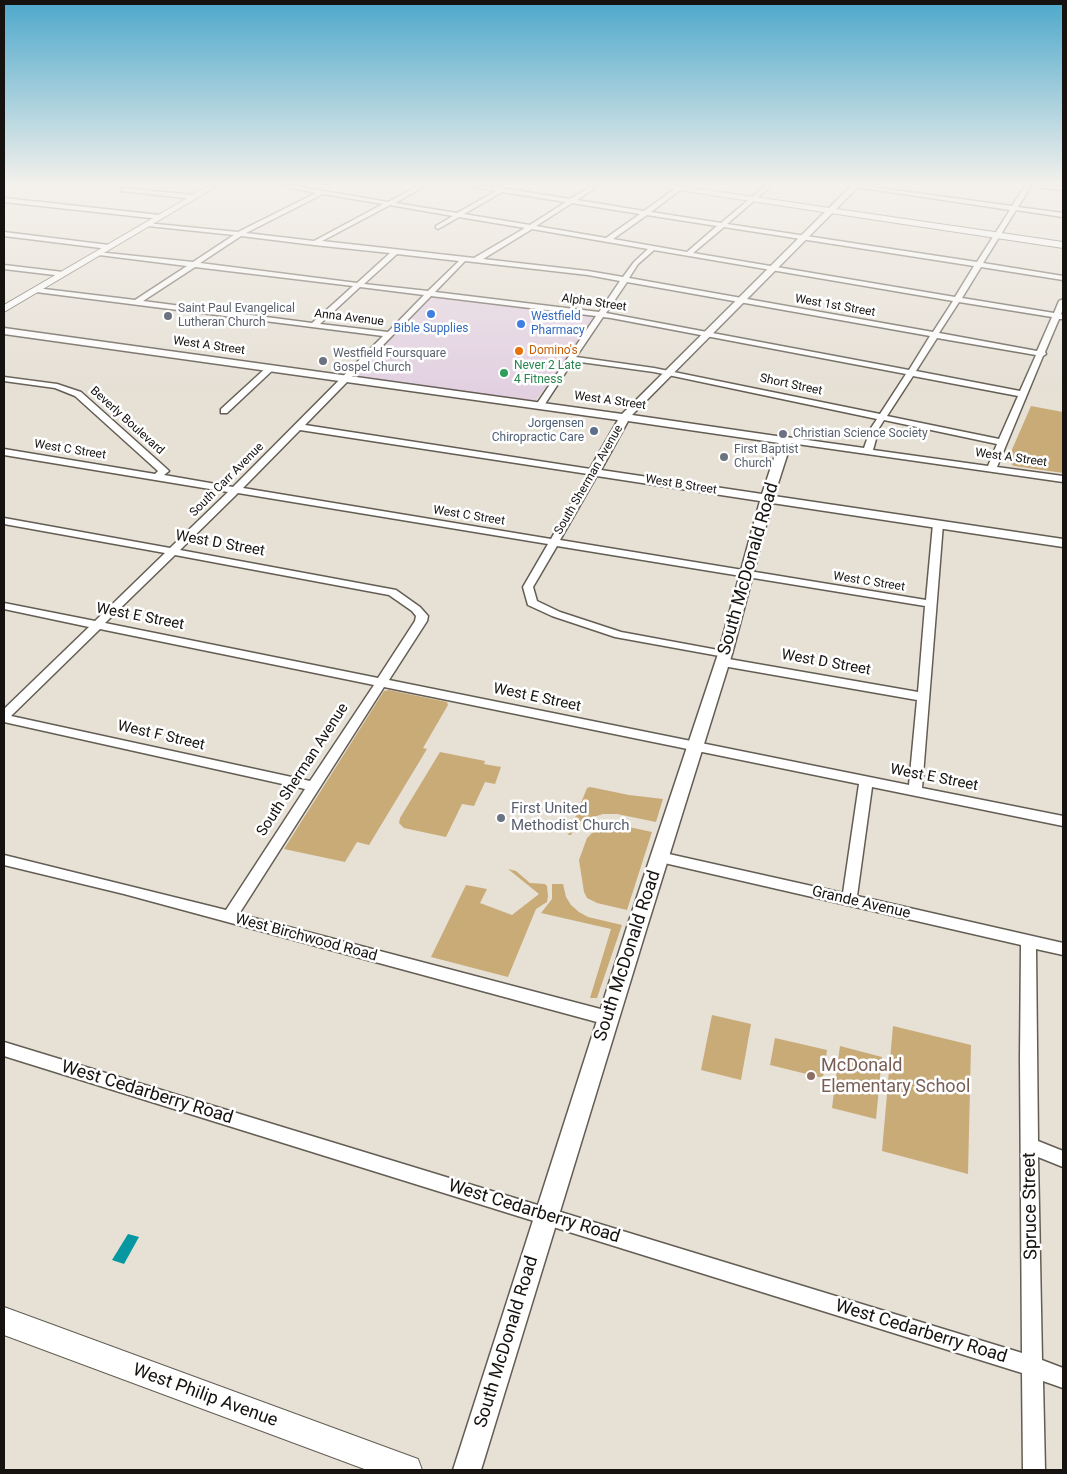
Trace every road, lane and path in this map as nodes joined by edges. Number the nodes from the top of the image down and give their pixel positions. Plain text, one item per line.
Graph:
1 (96, 255) edge
2 (114, 255) edge
3 (208, 255) edge
4 (392, 255) edge
5 (421, 255) edge
6 (483, 255) edge
7 (644, 255) edge
8 (694, 255) edge
9 (787, 255) edge
10 (915, 255) edge
11 (984, 255) edge
12 (469, 260) junction
13 (194, 264) junction
14 (978, 265) junction
15 (4, 267) edge
16 (774, 268) junction
17 (63, 274) junction
18 (1063, 278) edge
19 (625, 280) junction
20 (359, 284) junction
21 (36, 290) junction
22 (432, 293) junction
23 (956, 299) junction
24 (741, 300) junction
25 (1063, 301) edge
26 (136, 302) junction
27 (4, 309) edge
28 (602, 315) junction
29 (1060, 316) edge
30 (314, 325) junction
31 (4, 331) edge
32 (708, 334) junction
33 (391, 335) junction
34 (934, 335) junction
35 (1042, 354) junction
36 (573, 359) junction
37 (271, 368) junction
38 (669, 373) junction
39 (911, 373) junction
40 (4, 378) edge
41 (347, 378) junction
42 (1023, 394) junction
43 (540, 405) junction
44 (224, 411) dead end
45 (625, 417) junction
46 (883, 417) junction
47 (298, 427) junction
48 (786, 440) junction
49 (1002, 442) junction
50 (4, 452) edge
51 (868, 452) junction
52 (992, 469) junction
53 (594, 472) junction
54 (157, 477) junction
55 (1063, 479) edge
56 (235, 490) junction
57 (767, 499) junction
58 (4, 521) edge
59 (938, 524) junction
60 (554, 543) junction
61 (1063, 543) edge
62 (172, 552) junction
63 (746, 575) junction
64 (931, 604) junction
65 (4, 606) edge
66 (538, 606) joint
67 (422, 616) joint
68 (97, 625) junction
69 (724, 658) junction
70 (380, 682) junction
71 (923, 697) junction
72 (4, 717) edge
73 (696, 747) junction
74 (866, 781) junction
75 (312, 786) junction
76 (915, 791) junction
77 (1063, 821) edge
78 (660, 857) junction
79 (4, 860) edge
80 (850, 900) junction
81 (228, 917) junction
82 (1029, 941) junction
83 (1063, 949) edge
84 (608, 1018) junction
85 (4, 1049) edge
86 (1031, 1146) junction
87 (1063, 1159) edge
88 (546, 1216) junction
89 (4, 1321) edge
90 (1033, 1368) junction
91 (1063, 1378) edge
92 (407, 1470) edge
93 (467, 1470) edge
94 (1034, 1470) edge

1 - 17 main road
2 - 13 street, Alpha Street
3 - 13 street
4 - 20 street
5 - 12 street, West 1st Street
6 - 12 street
7 - 19 street
8 - 16 street
9 - 16 street
10 - 14 street
11 - 14 street
12 - 19 street, West 1st Street
12 - 22 street, South Carr Avenue
13 - 20 street, Alpha Street
13 - 26 street
14 - 18 street
14 - 23 street
15 - 17 street
16 - 23 street
16 - 24 street
17 - 21 main road
19 - 24 street, West 1st Street
19 - 28 street
20 - 22 street, Alpha Street
20 - 30 street
21 - 26 street, Anna Avenue
21 - 27 main road
22 - 28 street, Alpha Street
22 - 33 street, South Carr Avenue
23 - 29 street
23 - 34 street
24 - 32 street, South Sherman Avenue
24 - 34 street, West 1st Street
25 - 29 street
26 - 30 street, Anna Avenue
28 - 32 street, Alpha Street
28 - 36 street
29 - 35 street
30 - 33 street, Anna Avenue
31 - 37 street, West A Street
32 - 38 street, South Sherman Avenue
32 - 39 street, Alpha Street
33 - 41 street, South Carr Avenue
34 - 35 street, West 1st Street
34 - 39 street
35 - 42 street
36 - 38 street, Short Street
36 - 43 street
37 - 41 street, West A Street
37 - 44 street
38 - 45 street, South Sherman Avenue
38 - 46 street, Short Street
39 - 42 street, Alpha Street
39 - 46 street
40 - 54 street, Beverly Boulevard
41 - 43 street, West A Street
41 - 47 street, South Carr Avenue
42 - 49 street
43 - 45 street, West A Street
45 - 48 street, West A Street
45 - 53 street, South Sherman Avenue
46 - 49 street, Short Street
46 - 51 street
47 - 53 street, West B Street
47 - 56 street, South Carr Avenue
48 - 51 street, West A Street
48 - 57 street, South McDonald Road
49 - 52 street
50 - 54 street, West C Street
51 - 52 street, West A Street
52 - 55 street, West A Street
53 - 57 street, West B Street
53 - 60 street, South Sherman Avenue
54 - 56 street, West C Street
56 - 60 street, West C Street
56 - 62 street, South Carr Avenue
57 - 59 street, West B Street
57 - 63 street, South McDonald Road
58 - 62 street, West D Street
59 - 61 street, West B Street
59 - 64 street
60 - 63 street, West C Street
60 - 66 street, South Sherman Avenue
62 - 67 street, West D Street
62 - 68 street, South Carr Avenue
63 - 64 street, West C Street
63 - 69 street, South McDonald Road
64 - 71 street
65 - 68 street, West E Street
66 - 69 street, West D Street
67 - 70 street, South Sherman Avenue
68 - 70 street, West E Street
68 - 72 street, South Carr Avenue
69 - 71 street, West D Street
69 - 73 street, South McDonald Road
70 - 73 street, West E Street
70 - 75 street, South Sherman Avenue
71 - 76 street
72 - 75 street, West F Street
73 - 74 street, West E Street
73 - 78 street, South McDonald Road
74 - 76 street, West E Street
74 - 80 street
75 - 81 street, South Sherman Avenue
76 - 77 street, West E Street
78 - 80 street, Grande Avenue
78 - 84 street, South McDonald Road
79 - 81 street, West Birchwood Road
80 - 82 street, Grande Avenue
81 - 84 street, West Birchwood Road
82 - 83 street, Grande Avenue
82 - 86 street, Spruce Street
84 - 88 street, South McDonald Road
85 - 88 street, West Cedarberry Road
86 - 87 street
86 - 90 street, Spruce Street
88 - 90 street, West Cedarberry Road
88 - 93 street, South McDonald Road
89 - 92 main road, West Philip Avenue
90 - 91 street, West Cedarberry Road
90 - 94 street, Spruce Street

